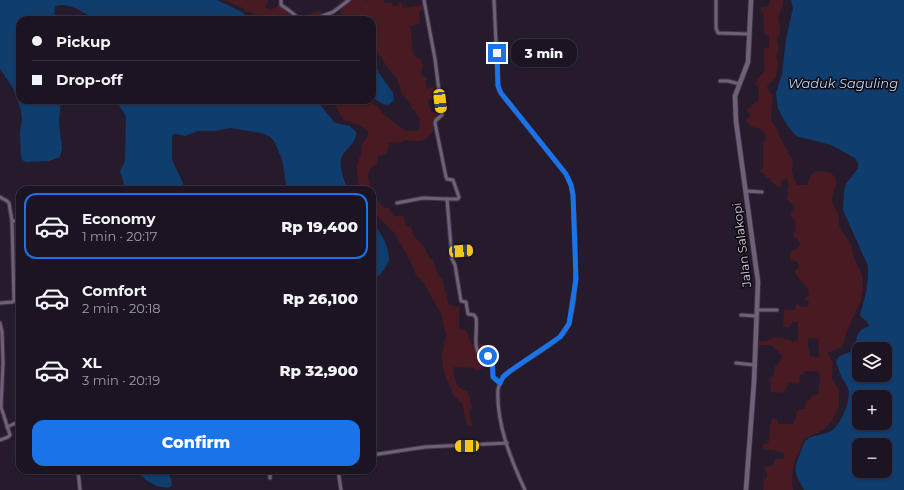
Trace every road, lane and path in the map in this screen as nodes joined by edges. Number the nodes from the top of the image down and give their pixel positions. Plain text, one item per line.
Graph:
1 (281, 0) edge
2 (349, 0) edge
3 (424, 0) edge
4 (494, 0) edge
5 (716, 0) edge
6 (751, 0) edge
7 (297, 16) edge
8 (322, 16) edge
9 (749, 34) junction
10 (720, 81) dead end
11 (740, 84) junction
12 (746, 191) junction
13 (762, 192) dead end
14 (0, 197) edge
15 (447, 199) junction
16 (397, 203) dead end
17 (12, 221) junction
18 (16, 222) edge
19 (470, 250) dead end
20 (451, 252) junction
21 (0, 303) edge
22 (757, 310) junction
23 (777, 310) dead end
24 (741, 315) dead end
25 (756, 316) junction
26 (0, 323) edge
27 (736, 363) dead end
28 (755, 365) junction
29 (500, 383) junction
30 (16, 423) edge
31 (7, 427) junction
32 (0, 440) edge
33 (507, 443) junction
34 (376, 454) edge
35 (78, 474) edge
36 (270, 474) edge
37 (339, 474) edge
38 (270, 478) dead end
39 (80, 490) edge
40 (341, 490) edge
41 (525, 490) edge
42 (746, 490) edge

1 - 7 street
2 - 8 street
3 - 15 street
4 - 29 street
5 - 9 street
6 - 9 street, Jalan Salakopi
9 - 11 street, Jalan Salakopi
10 - 11 street
11 - 12 street, Jalan Salakopi
12 - 13 street
12 - 22 street, Jalan Salakopi
14 - 17 street
15 - 16 street
15 - 20 street
17 - 18 street
17 - 21 street
19 - 20 street
20 - 29 street
22 - 23 street
22 - 25 street, Jalan Salakopi
24 - 25 street
25 - 28 street, Jalan Salakopi
26 - 31 street
27 - 28 street
28 - 42 street, Jalan Salakopi
29 - 33 street
30 - 31 street
31 - 32 street
33 - 34 street
33 - 41 street
35 - 39 street
36 - 38 street
37 - 40 street

